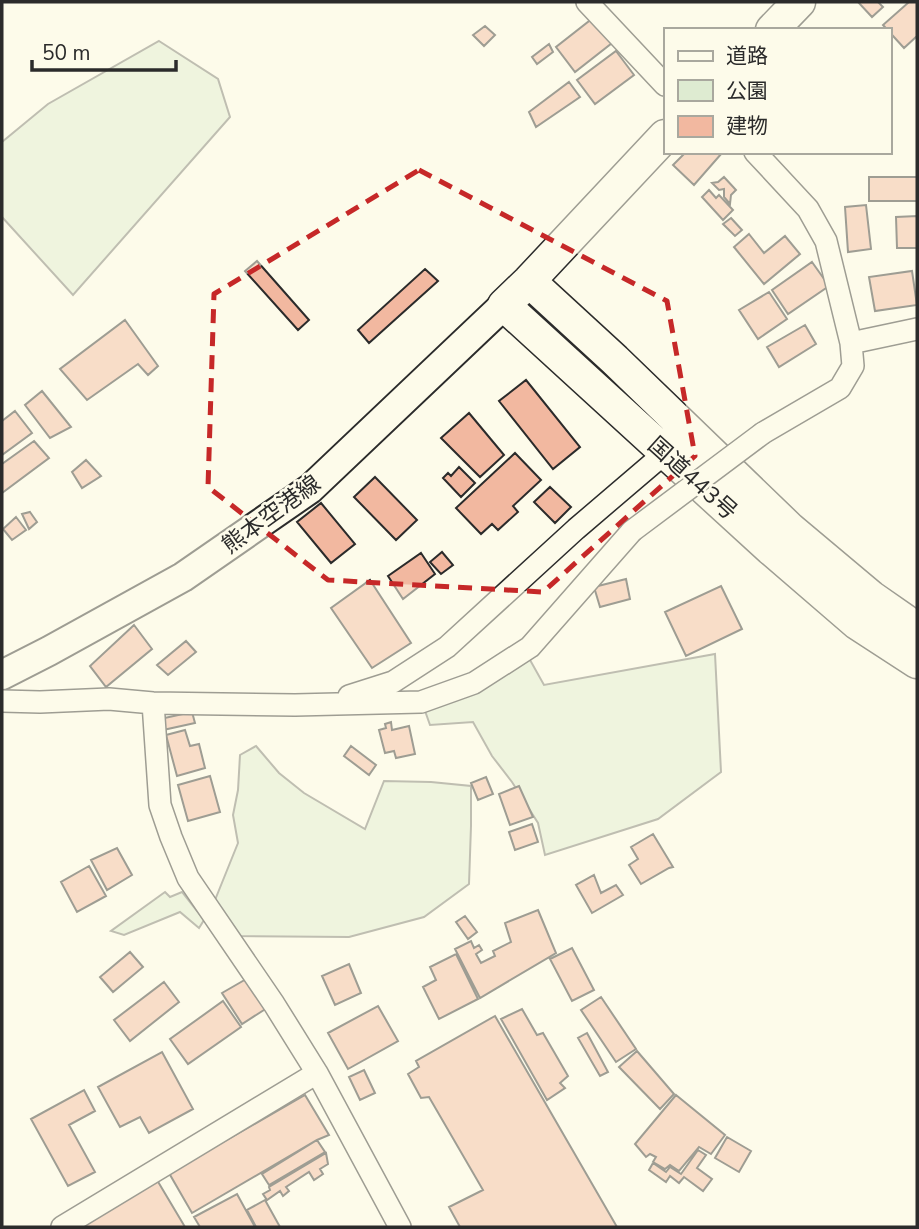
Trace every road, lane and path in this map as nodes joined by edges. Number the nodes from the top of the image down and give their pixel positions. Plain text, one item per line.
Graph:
1 (587, 2) edge
2 (799, 2) edge
3 (774, 28) edge
4 (664, 84) edge
5 (664, 137) edge
6 (757, 154) edge
7 (529, 281) junction
8 (504, 305) junction
9 (917, 329) edge
10 (851, 343) junction
11 (666, 453) junction
12 (917, 629) edge
13 (917, 662) edge
14 (2, 675) edge
15 (2, 701) edge
16 (153, 704) junction
17 (324, 704) junction
18 (317, 1073) junction
19 (62, 1227) edge
20 (400, 1227) edge

1 - 4 street
2 - 3 highway
5 - 7 highway
6 - 10 street
7 - 8 highway
7 - 12 highway, 国道443号
8 - 11 highway, 国道443号
8 - 14 main road, 熊本空港線
9 - 10 street
10 - 17 street, bridge
11 - 13 highway, 国道443号
11 - 17 street
15 - 16 street
16 - 17 street
16 - 18 street
18 - 19 street
18 - 20 street

